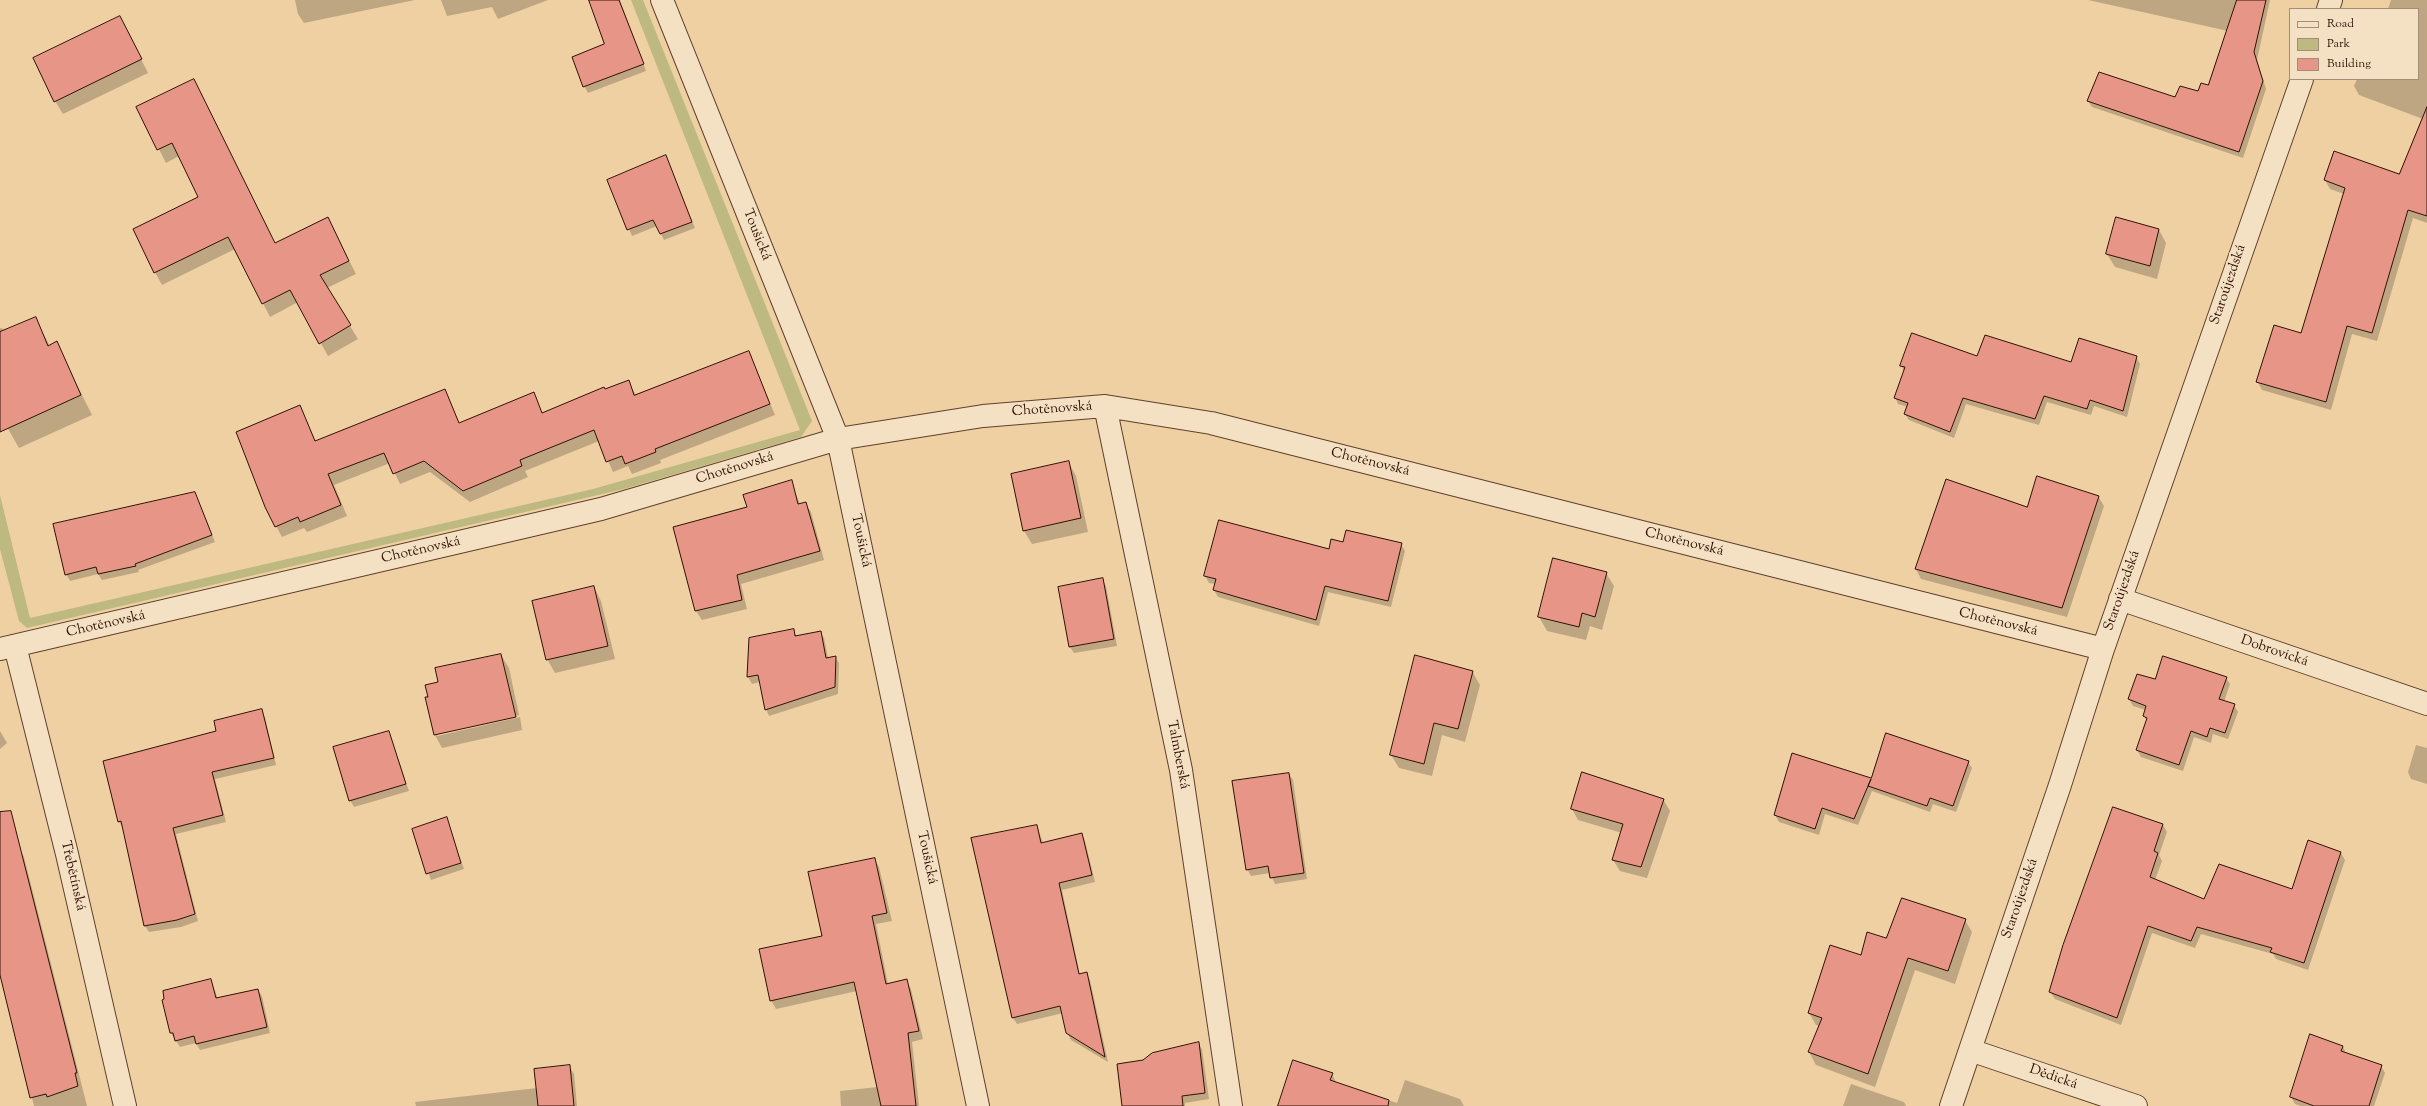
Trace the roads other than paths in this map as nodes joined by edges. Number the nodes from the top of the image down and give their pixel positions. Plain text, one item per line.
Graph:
1 (662, 0) edge
2 (2302, 80) edge
3 (1105, 406) junction
4 (838, 439) junction
5 (2120, 599) junction
6 (7, 648) edge
7 (2103, 649) junction
8 (2427, 704) edge
9 (1970, 1050) junction
10 (125, 1106) edge
11 (978, 1106) edge
12 (1231, 1106) edge
13 (1951, 1106) edge
14 (2136, 1106) edge

1 - 4 street, Toušická
2 - 5 street, Staroújezdská
3 - 4 street, Chotěnovská
3 - 7 street, Chotěnovská
3 - 12 street, Talmberská
4 - 6 street, Chotěnovská
4 - 11 street, Toušická
5 - 7 street, Staroújezdská
5 - 8 street, Dobrovická
6 - 10 street, Třebětínská
7 - 9 street, Staroújezdská
9 - 13 street, Staroújezdská
9 - 14 street, Dědická

